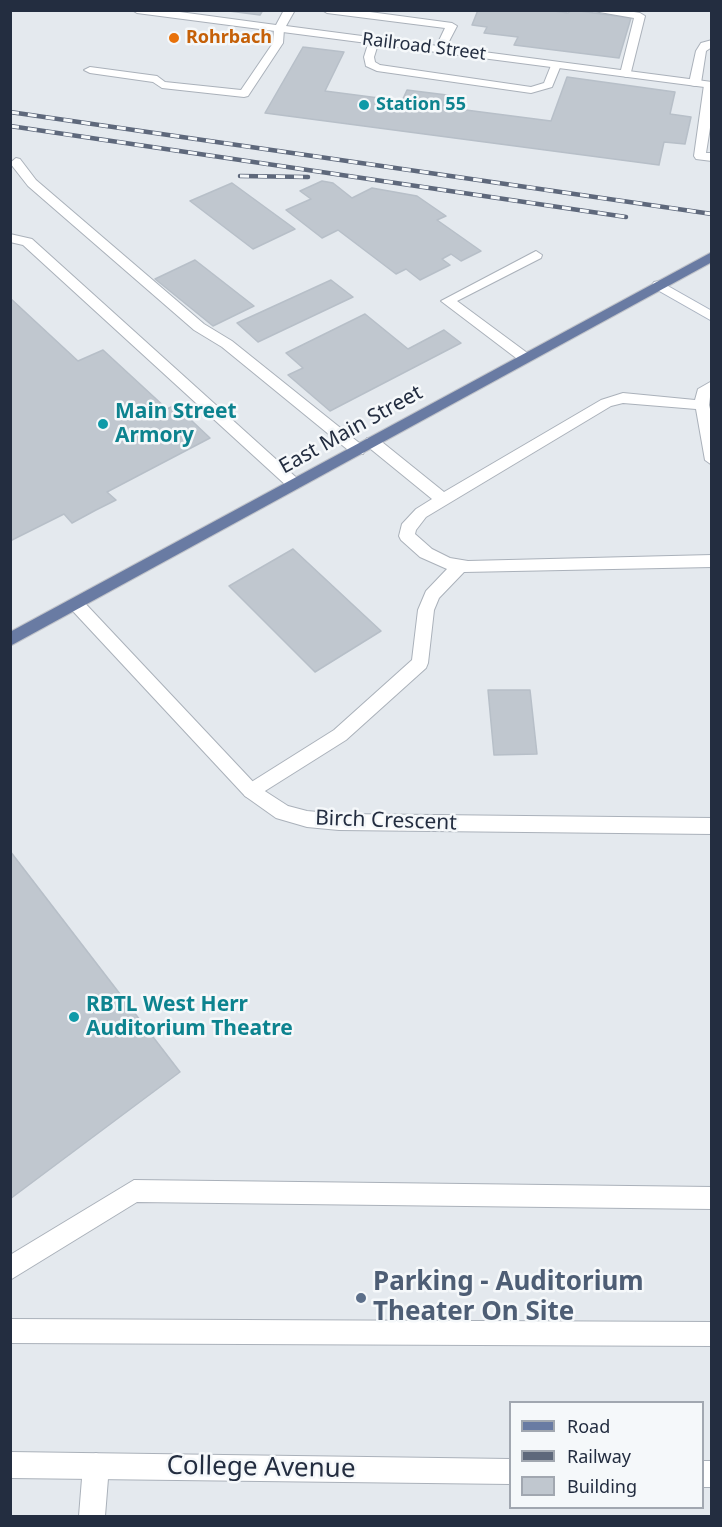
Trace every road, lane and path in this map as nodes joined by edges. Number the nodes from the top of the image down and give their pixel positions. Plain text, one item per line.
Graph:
1 (137, 10) edge
2 (290, 10) edge
3 (327, 10) edge
4 (593, 10) edge
5 (279, 28) junction
6 (374, 41) junction
7 (711, 44) edge
8 (440, 49) junction
9 (556, 65) junction
10 (90, 70) dead end
11 (627, 74) junction
12 (695, 83) junction
13 (711, 85) edge
14 (711, 157) edge
15 (16, 162) dead end
16 (10, 238) edge
17 (536, 255) dead end
18 (711, 256) edge
19 (659, 285) junction
20 (711, 317) edge
21 (525, 358) junction
22 (711, 386) edge
23 (702, 405) junction
24 (372, 442) junction
25 (358, 450) junction
26 (711, 460) edge
27 (294, 484) junction
28 (443, 500) junction
29 (711, 561) edge
30 (460, 566) junction
31 (76, 604) junction
32 (10, 640) edge
33 (251, 791) junction
34 (711, 826) edge
35 (711, 1198) edge
36 (10, 1269) edge
37 (10, 1331) edge
38 (711, 1334) edge
39 (10, 1465) edge
40 (96, 1466) junction
41 (509, 1472) edge
42 (92, 1516) edge

1 - 5 street, Railroad Street
2 - 5 street
3 - 8 street
4 - 11 street
5 - 6 street, Railroad Street
5 - 10 street
6 - 8 street, Railroad Street
6 - 9 street
7 - 12 street
8 - 9 street, Railroad Street
9 - 11 street, Railroad Street
11 - 12 street, Railroad Street
12 - 13 street, Railroad Street
13 - 14 street
15 - 25 street
16 - 27 street
17 - 21 street
18 - 19 main road, East Main Street
19 - 20 street
19 - 21 main road, East Main Street
21 - 24 main road, East Main Street
22 - 23 street
23 - 26 street
23 - 28 street
24 - 25 main road, East Main Street
24 - 28 street
25 - 27 main road, East Main Street
27 - 31 main road, East Main Street
28 - 30 street
29 - 30 street
30 - 33 street
31 - 32 main road, East Main Street
31 - 33 street, Birch Crescent
33 - 34 street, Birch Crescent
35 - 36 street
37 - 38 street
39 - 40 street, College Avenue
40 - 41 street, College Avenue
40 - 42 street

